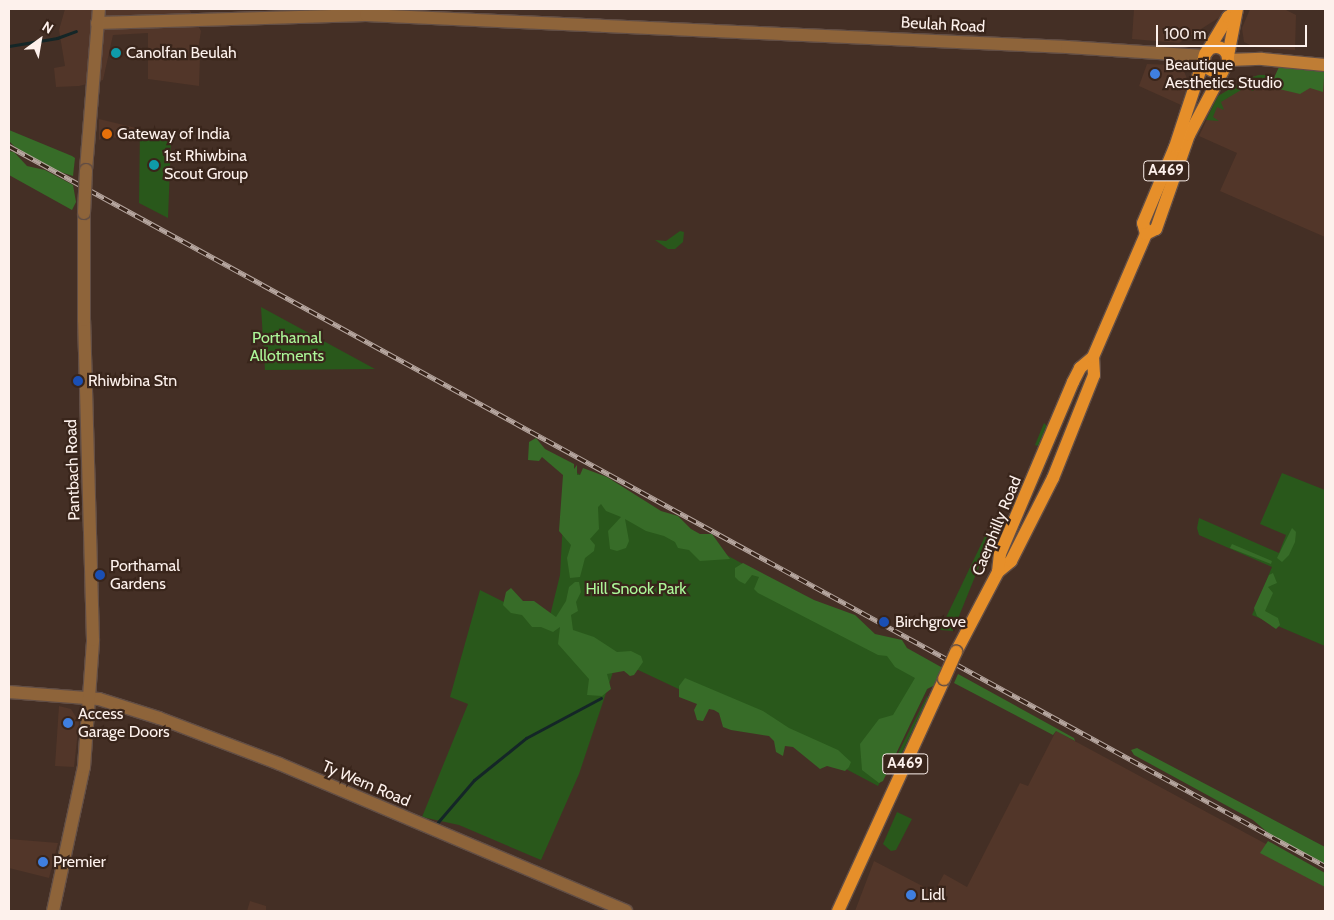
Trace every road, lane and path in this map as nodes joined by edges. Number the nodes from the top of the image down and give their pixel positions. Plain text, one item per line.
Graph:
1 (99, 9) edge
2 (1236, 11) edge
3 (97, 23) junction
4 (1205, 55) junction
5 (1227, 62) junction
6 (1325, 65) edge
7 (1146, 234) junction
8 (1093, 356) junction
9 (998, 572) junction
10 (9, 692) edge
11 (90, 698) junction
12 (53, 911) edge
13 (626, 911) edge
14 (838, 911) edge

1 - 3 street, Pantbach Road
2 - 4 main road, A469
2 - 5 main road, A469
3 - 4 street, Beulah Road
3 - 11 street, Pantbach Road, bridge
4 - 5 main road
4 - 5 main road
4 - 7 main road, Caerphilly Road / A469
5 - 6 main road
5 - 7 main road, Caerphilly Road / A469
7 - 8 main road, Caerphilly Road / A469
8 - 9 main road, Caerphilly Road / A469
8 - 9 main road
9 - 14 main road, Caerphilly Road / A469, bridge
10 - 11 street, Ty Wern Road
11 - 12 street, Pantbach Road
11 - 13 street, Ty Wern Road

